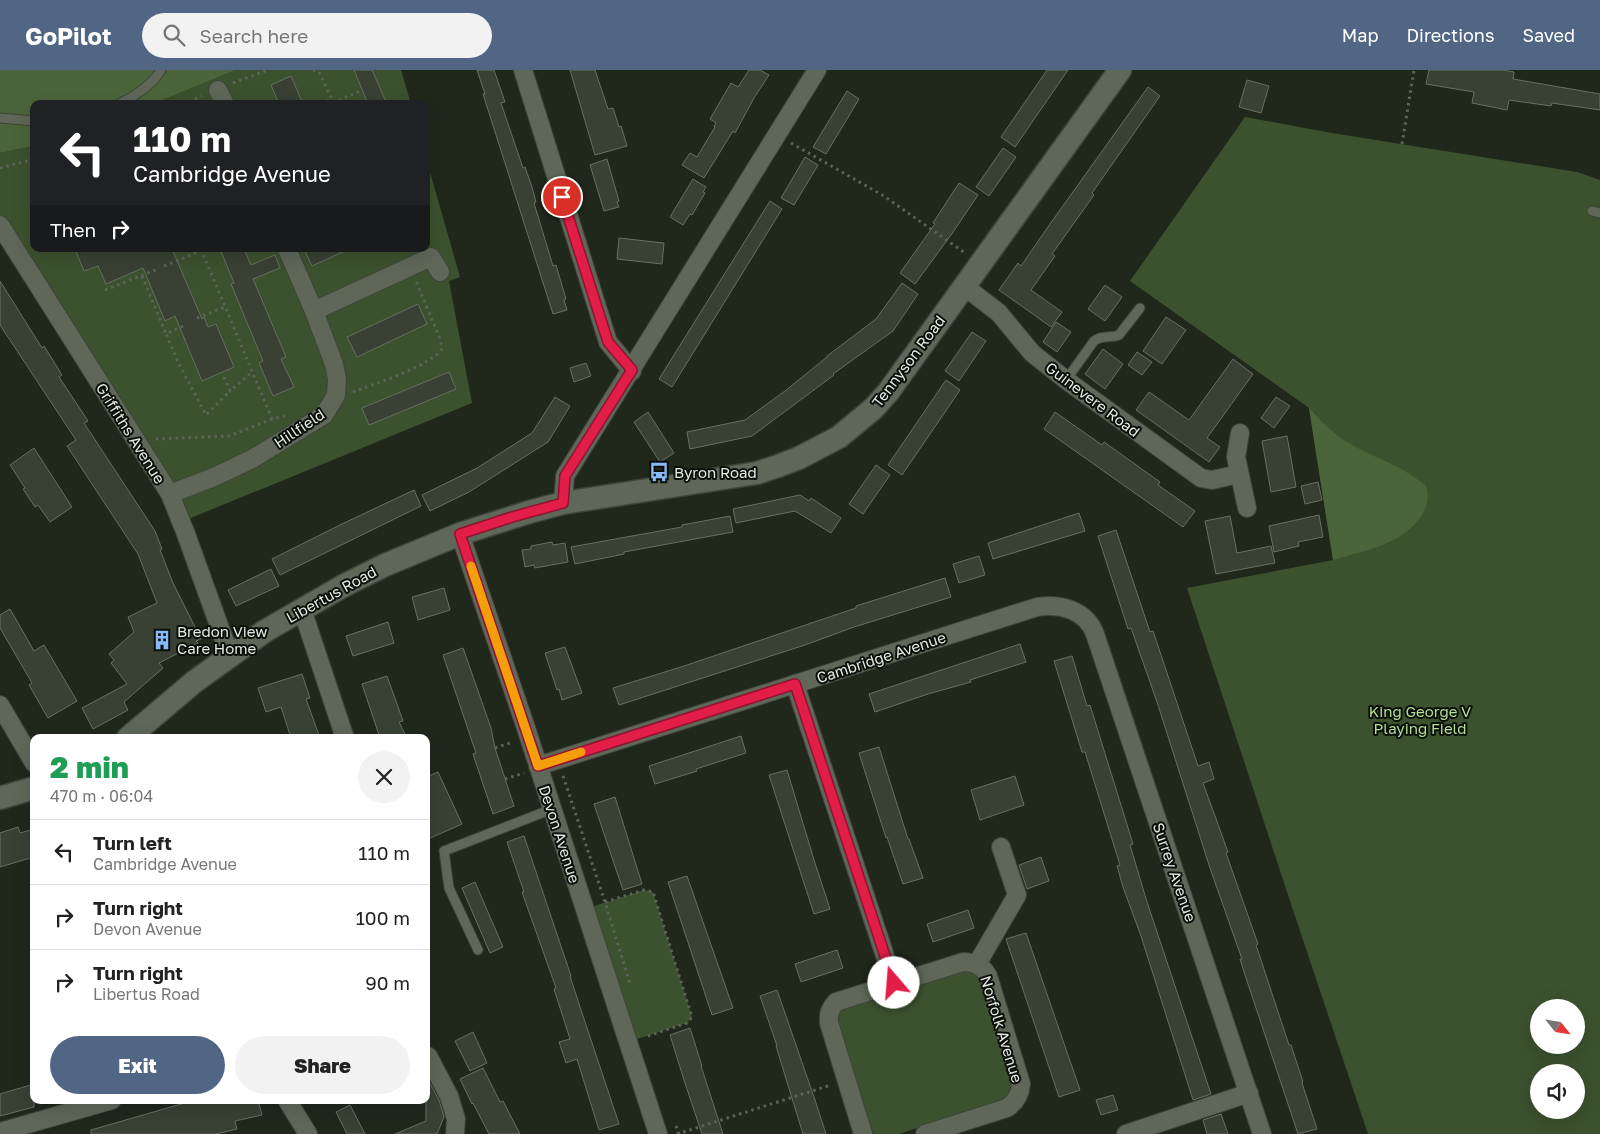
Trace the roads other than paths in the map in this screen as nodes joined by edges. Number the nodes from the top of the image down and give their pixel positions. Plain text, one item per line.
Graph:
1 (161, 70) edge
2 (523, 70) edge
3 (817, 70) edge
4 (1120, 70) edge
5 (127, 100) edge
6 (0, 118) edge
7 (30, 121) edge
8 (0, 225) edge
9 (288, 252) edge
10 (440, 272) dead end
11 (964, 286) junction
12 (1140, 308) dead end
13 (314, 311) junction
14 (632, 370) junction
15 (1066, 380) junction
16 (1240, 433) dead end
17 (1239, 474) junction
18 (170, 494) junction
19 (563, 503) junction
20 (1247, 508) dead end
21 (460, 534) junction
22 (302, 609) junction
23 (1080, 615) joint
24 (230, 656) junction
25 (795, 684) junction
26 (0, 704) edge
27 (133, 734) edge
28 (344, 734) edge
29 (30, 756) edge
30 (538, 766) junction
31 (30, 789) edge
32 (0, 798) edge
33 (552, 809) junction
34 (1001, 847) dead end
35 (478, 950) dead end
36 (976, 964) junction
37 (894, 983) junction
38 (430, 1060) edge
39 (1249, 1093) junction
40 (98, 1104) edge
41 (290, 1104) edge
42 (0, 1132) edge
43 (936, 1133) edge
44 (308, 1134) edge
45 (455, 1134) edge
46 (658, 1134) edge
47 (863, 1134) edge
48 (1126, 1134) edge
49 (1262, 1134) edge

1 - 5 lane
2 - 14 street
3 - 14 street
4 - 11 street, Tennyson Road
6 - 7 lane
8 - 18 street, Griffiths Avenue
9 - 13 street, Hillfield
10 - 13 street
11 - 15 street, Guinevere Road
11 - 19 street, Tennyson Road
12 - 15 lane
13 - 18 street, Hillfield
14 - 19 street
15 - 17 street, Guinevere Road
16 - 17 street
17 - 20 street
18 - 24 street, Griffiths Avenue
19 - 21 street, Libertus Road
21 - 22 street, Libertus Road
21 - 30 street, Devon Avenue
22 - 24 street, Libertus Road
22 - 28 street
23 - 25 street, Cambridge Avenue
23 - 39 street, Surrey Avenue
24 - 27 street, Libertus Road
25 - 30 street, Cambridge Avenue
25 - 37 street
26 - 29 street
30 - 33 street, Devon Avenue
31 - 32 street
33 - 35 lane
33 - 46 street, Devon Avenue
34 - 36 street
36 - 37 street, Norfolk Avenue
36 - 43 street, Norfolk Avenue
37 - 47 street, Norfolk Avenue
38 - 45 street
39 - 48 street
39 - 49 street, Surrey Avenue
40 - 42 street
41 - 44 street

